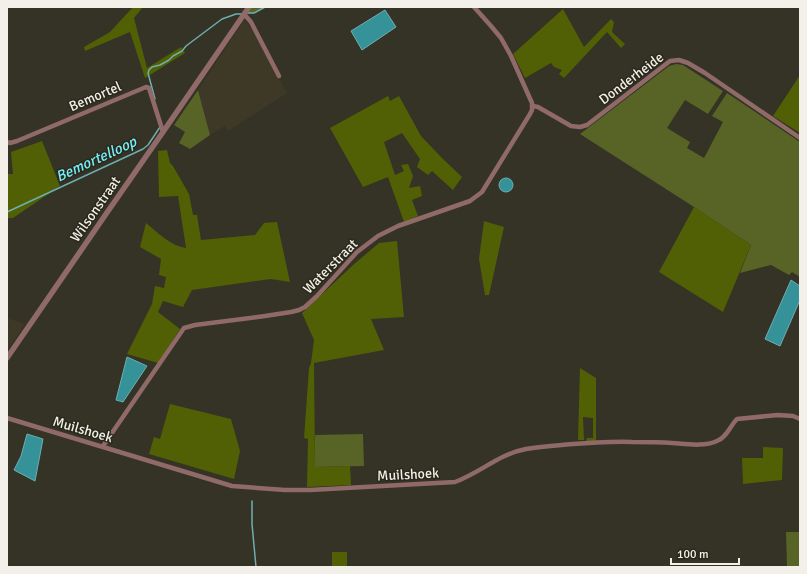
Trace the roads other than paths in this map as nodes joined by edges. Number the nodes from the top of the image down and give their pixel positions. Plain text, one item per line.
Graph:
1 (249, 7) edge
2 (474, 7) edge
3 (244, 14) junction
4 (279, 76) dead end
5 (532, 106) junction
6 (163, 132) junction
7 (800, 138) edge
8 (7, 142) edge
9 (7, 358) edge
10 (7, 418) edge
11 (800, 419) edge
12 (103, 446) junction

1 - 3 street, Wilsonstraat
2 - 5 street
3 - 4 street
3 - 6 street, Wilsonstraat
5 - 7 street, Donderheide
5 - 12 street, Waterstraat
6 - 8 street, Bemortel
6 - 9 street, Wilsonstraat
10 - 12 street, Muilshoek
11 - 12 street, Muilshoek

